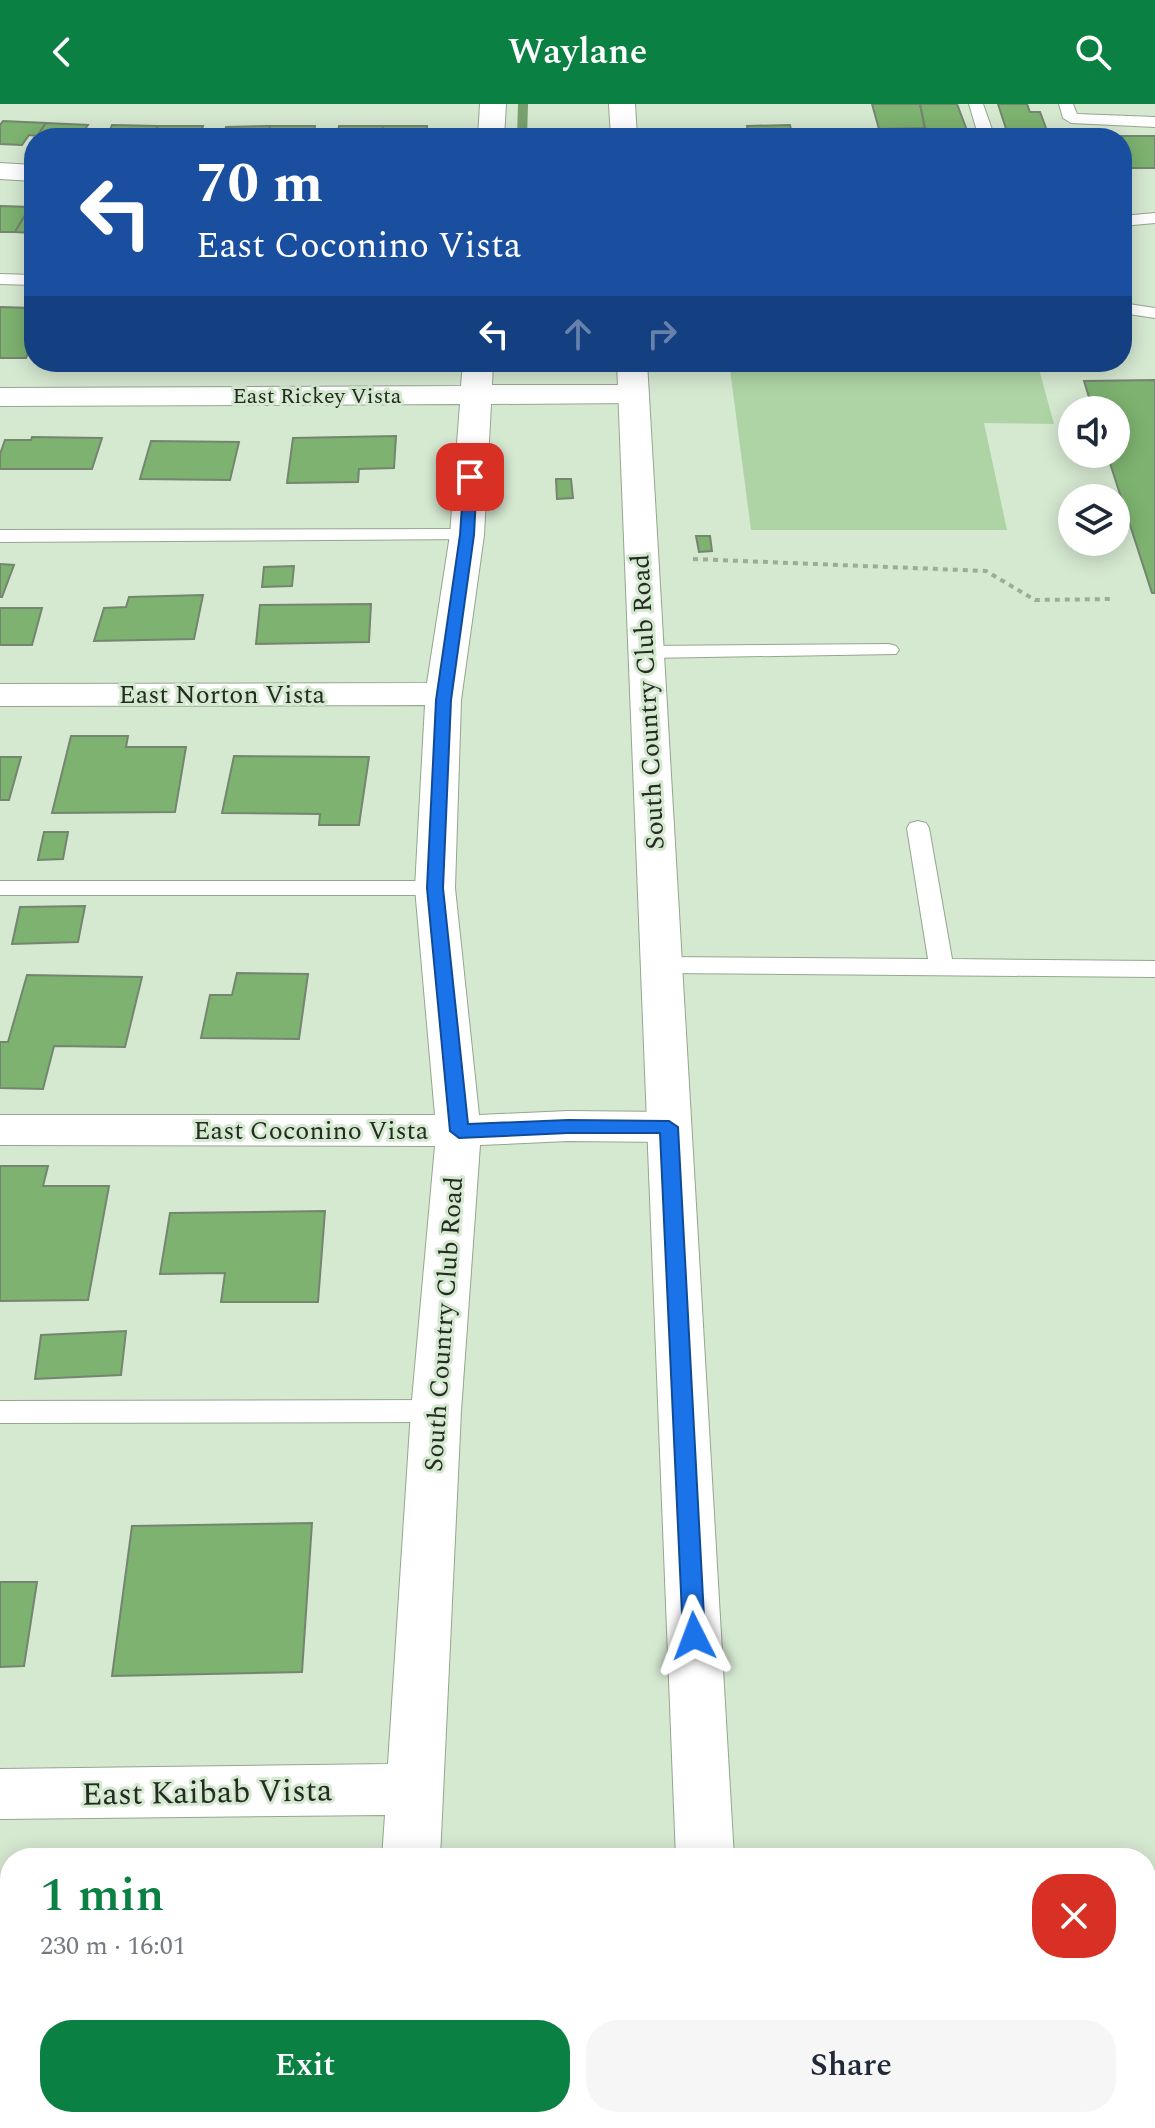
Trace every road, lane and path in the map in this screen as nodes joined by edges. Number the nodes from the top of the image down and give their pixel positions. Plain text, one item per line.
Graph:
1 (493, 104) edge
2 (622, 104) edge
3 (976, 104) edge
4 (1066, 104) edge
5 (1155, 122) edge
6 (492, 128) edge
7 (623, 128) edge
8 (984, 128) edge
9 (0, 171) edge
10 (24, 172) edge
11 (1155, 218) edge
12 (1132, 220) edge
13 (0, 279) edge
14 (24, 280) edge
15 (1132, 310) edge
16 (1155, 313) edge
17 (633, 372) edge
18 (477, 378) edge
19 (634, 394) junction
20 (0, 397) edge
21 (467, 535) junction
22 (0, 536) edge
23 (693, 559) dead end
24 (1110, 599) dead end
25 (889, 650) dead end
26 (646, 652) junction
27 (444, 694) junction
28 (0, 695) edge
29 (918, 828) dead end
30 (0, 888) edge
31 (435, 888) junction
32 (661, 965) junction
33 (941, 967) junction
34 (1155, 969) edge
35 (669, 1127) junction
36 (0, 1130) edge
37 (459, 1131) junction
38 (436, 1411) junction
39 (0, 1412) edge
40 (415, 1789) junction
41 (0, 1794) edge
42 (412, 1848) edge
43 (705, 1848) edge

1 - 6 street
2 - 7 street
3 - 8 lane
4 - 5 lane
9 - 10 street
11 - 12 lane
13 - 14 lane
15 - 16 lane
17 - 19 street, South Country Club Road
18 - 19 street, East Rickey Vista
18 - 20 street, East Rickey Vista
18 - 21 street, South Country Club Road
19 - 26 street, South Country Club Road
21 - 22 lane
21 - 27 street, South Country Club Road
23 - 24 path
25 - 26 lane
26 - 32 street, South Country Club Road
27 - 28 street, East Norton Vista
27 - 31 street, South Country Club Road
29 - 33 lane
30 - 31 lane
31 - 37 street, South Country Club Road
32 - 33 lane
32 - 35 street, South Country Club Road
33 - 34 lane
35 - 37 street, East Coconino Vista
35 - 43 street, South Country Club Road
36 - 37 street, East Coconino Vista
37 - 38 street, South Country Club Road
38 - 39 lane
38 - 40 street, South Country Club Road
40 - 41 street, East Kaibab Vista
40 - 42 street, South Country Club Road

